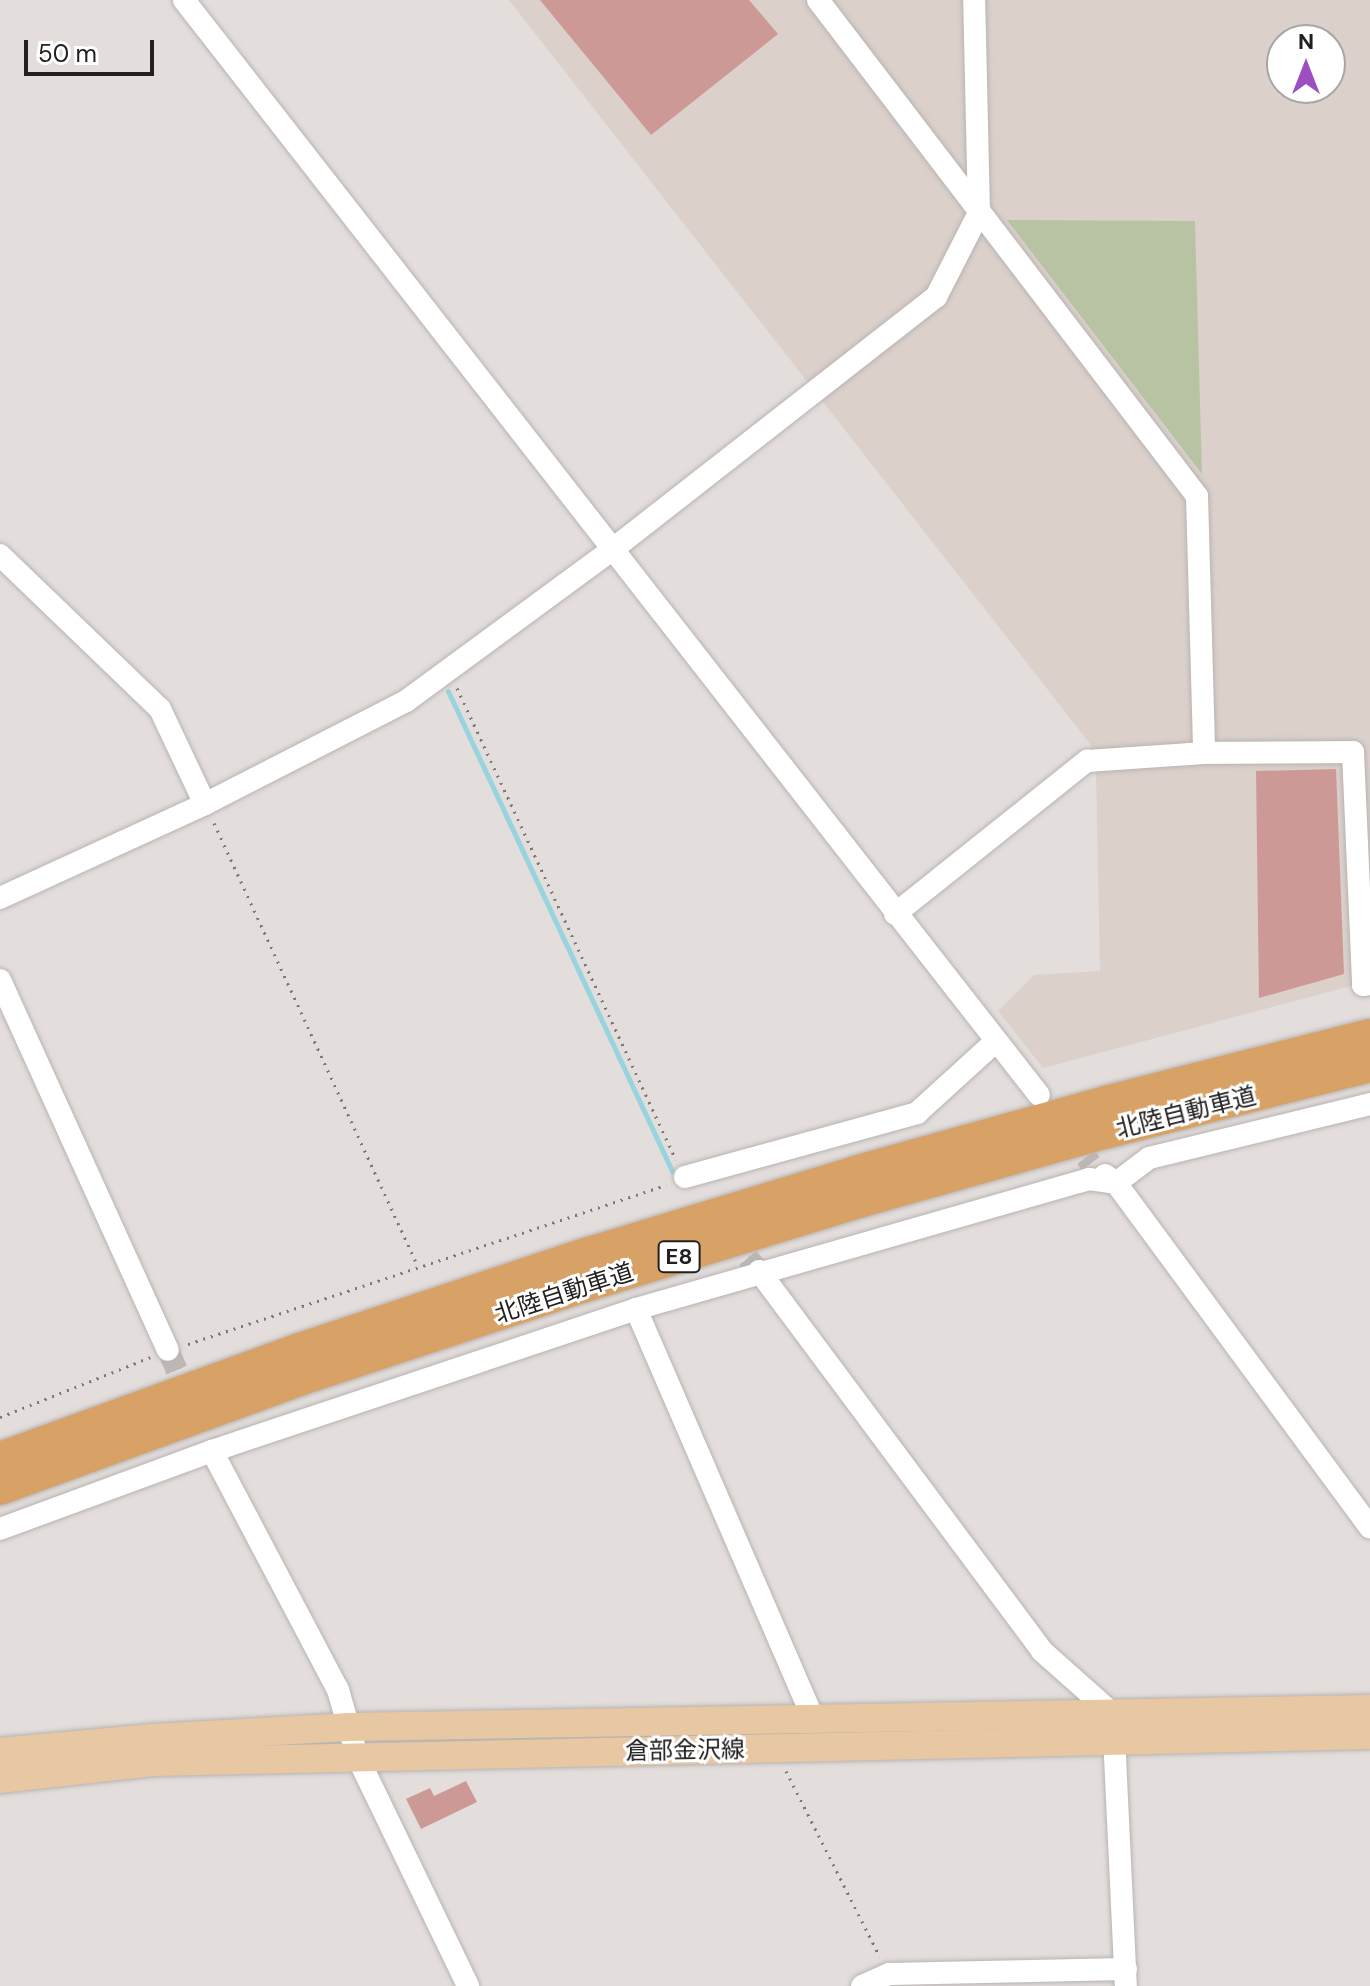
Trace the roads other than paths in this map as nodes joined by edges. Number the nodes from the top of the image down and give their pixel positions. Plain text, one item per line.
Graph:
1 (184, 0) edge
2 (818, 0) edge
3 (974, 0) edge
4 (979, 213) junction
5 (613, 549) junction
6 (0, 555) edge
7 (1204, 753) junction
8 (205, 804) junction
9 (0, 898) edge
10 (895, 914) junction
11 (0, 980) edge
12 (1367, 984) edge
13 (1370, 1035) edge
14 (995, 1042) junction
15 (1370, 1066) edge
16 (1039, 1095) dead end
17 (1370, 1104) edge
18 (1091, 1164) tunnel mouth
19 (685, 1177) road end
20 (1116, 1183) junction
21 (759, 1271) junction
22 (636, 1309) junction
23 (168, 1350) tunnel mouth
24 (212, 1451) junction
25 (0, 1458) edge
26 (0, 1489) edge
27 (1370, 1528) edge
28 (0, 1529) edge
29 (1370, 1709) edge
30 (814, 1721) junction
31 (347, 1727) junction
32 (1114, 1727) junction
33 (1370, 1735) edge
34 (0, 1752) edge
35 (357, 1756) junction
36 (0, 1779) edge
37 (1126, 1977) edge
38 (468, 1986) edge
39 (862, 1986) edge

1 - 5 street
2 - 4 street
3 - 4 street
4 - 5 street
4 - 7 street
5 - 8 street
5 - 10 street
6 - 8 street
7 - 10 street
7 - 12 street
8 - 9 street
10 - 14 street
11 - 23 street
13 - 25 highway, 北陸自動車道 / E8
14 - 16 street
14 - 19 street
15 - 26 highway, 北陸自動車道 / E8
17 - 20 street
18 - 20 street
20 - 21 street
20 - 27 street
21 - 22 street
21 - 32 street
22 - 24 street
22 - 30 street
24 - 28 street
24 - 31 street
29 - 32 main road, 倉部金沢線
30 - 31 main road, 倉部金沢線
30 - 32 main road, 倉部金沢線
31 - 34 main road, 倉部金沢線
31 - 35 street
32 - 33 main road, 倉部金沢線
32 - 35 main road, 倉部金沢線
32 - 37 street
35 - 36 main road, 倉部金沢線
35 - 38 street
37 - 39 street

